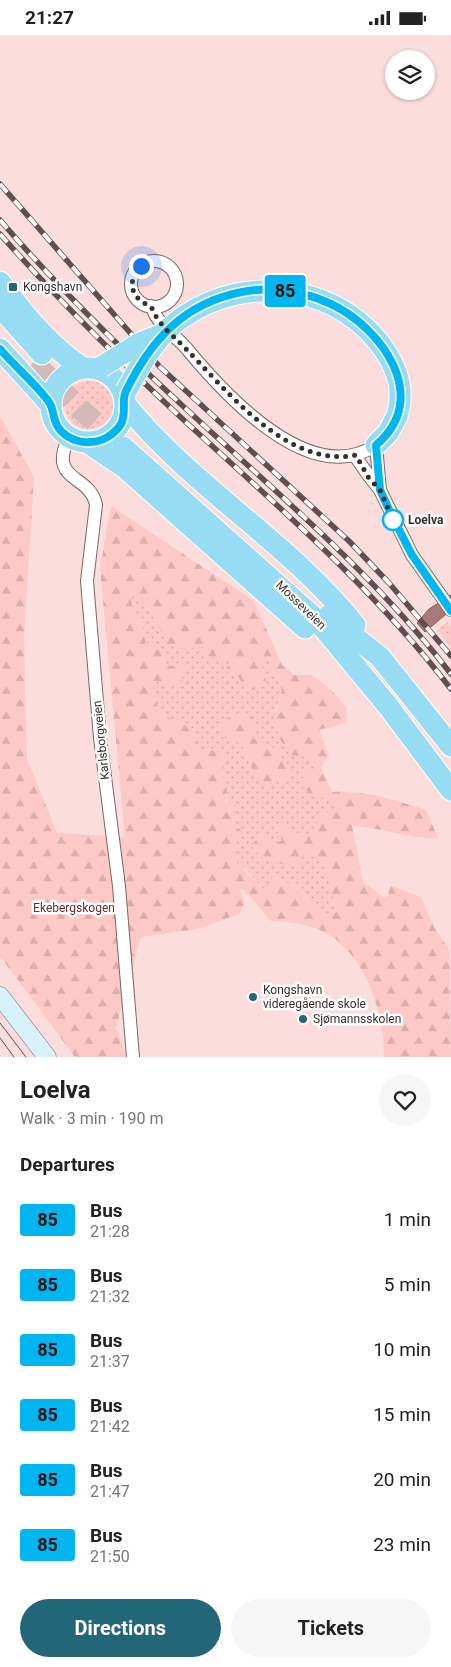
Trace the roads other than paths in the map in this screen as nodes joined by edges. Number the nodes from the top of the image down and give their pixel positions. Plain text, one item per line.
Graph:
1 (0, 282) edge
2 (170, 301) junction
3 (151, 306) junction
4 (0, 307) edge
5 (0, 325) edge
6 (162, 334) junction
7 (185, 348) junction
8 (0, 349) edge
9 (94, 368) junction
10 (125, 397) junction
11 (50, 404) junction
12 (78, 440) junction
13 (376, 445) junction
14 (356, 455) junction
15 (380, 490) junction
16 (451, 610) edge
17 (380, 657) junction
18 (361, 674) junction
19 (451, 745) edge
20 (451, 790) edge
21 (0, 996) edge
22 (47, 1057) edge
23 (133, 1057) edge

1 - 9 highway
2 - 3 street
2 - 3 street
2 - 7 street
3 - 7 street
4 - 5 highway
6 - 9 highway, bridge
6 - 10 highway, bridge
6 - 13 highway, bridge
7 - 14 street
8 - 11 highway
9 - 10 highway
9 - 11 highway
10 - 12 highway
10 - 17 highway
11 - 12 highway
12 - 18 highway
12 - 23 street, Karlsborgveien
13 - 14 street
13 - 15 street
14 - 15 street
15 - 16 street
17 - 18 highway, Mosseveien
17 - 19 highway, Mosseveien
18 - 20 highway, Mosseveien
21 - 22 main road

